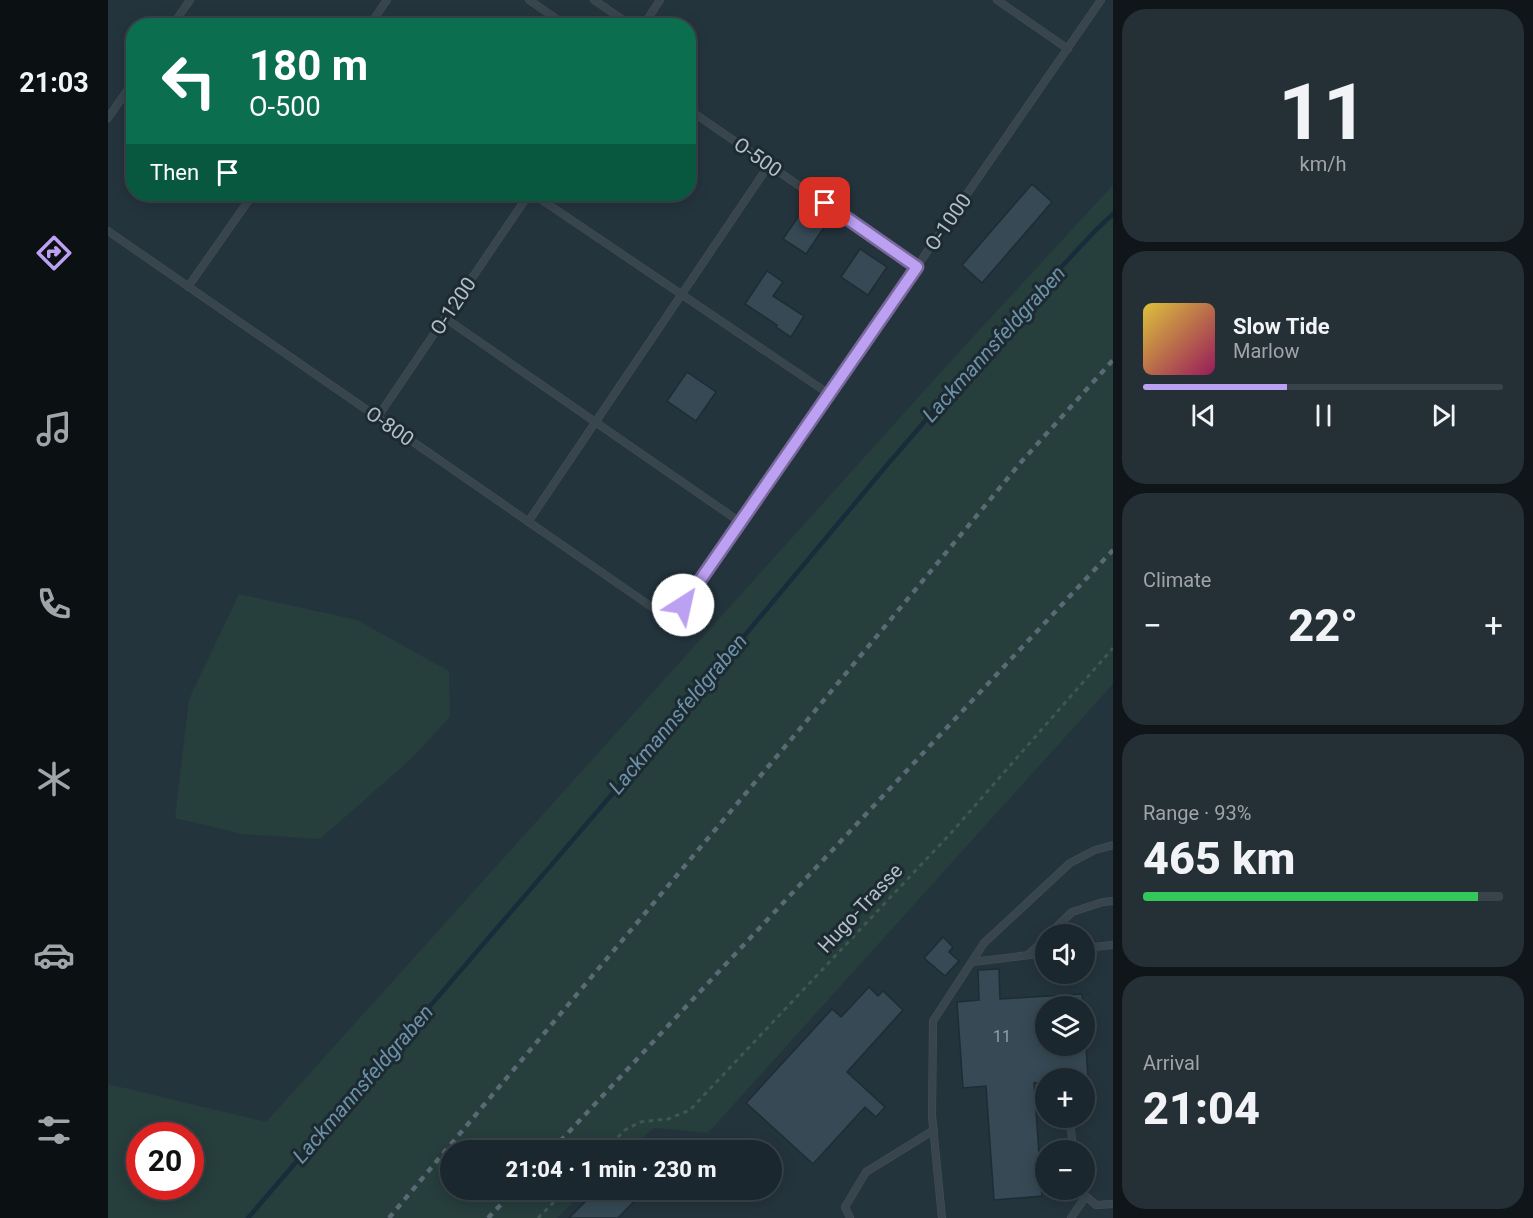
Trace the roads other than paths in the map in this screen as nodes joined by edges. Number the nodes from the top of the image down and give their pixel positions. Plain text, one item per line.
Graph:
1 (190, 0) edge
2 (387, 0) edge
3 (530, 0) edge
4 (594, 0) edge
5 (660, 0) edge
6 (997, 0) edge
7 (1101, 0) edge
8 (178, 18) edge
9 (375, 18) edge
10 (556, 18) edge
11 (620, 18) edge
12 (648, 18) edge
13 (1068, 49) junction
14 (126, 92) edge
15 (696, 114) edge
16 (108, 118) edge
17 (770, 165) junction
18 (248, 201) edge
19 (526, 201) edge
20 (542, 201) edge
21 (108, 231) edge
22 (917, 267) junction
23 (188, 287) junction
24 (682, 294) junction
25 (445, 318) junction
26 (829, 394) junction
27 (377, 418) junction
28 (595, 422) junction
29 (528, 522) junction
30 (740, 522) junction
31 (672, 621) joint
32 (1113, 845) edge
33 (1113, 901) edge
34 (1059, 924) edge
35 (1113, 945) edge
36 (1095, 947) edge
37 (1035, 948) edge
38 (1035, 954) edge
39 (1028, 955) junction
40 (972, 962) junction
41 (934, 1130) junction
42 (1083, 1200) edge
43 (1090, 1200) edge
44 (1113, 1204) edge
45 (850, 1218) edge
46 (942, 1218) edge
47 (1071, 1218) edge

1 - 8 lane
2 - 9 lane
3 - 10 lane
4 - 11 lane
5 - 12 lane
6 - 13 lane
7 - 13 lane, O-1000
13 - 22 lane, O-1000
14 - 16 lane
15 - 17 lane, O-500
17 - 22 lane, O-500
17 - 24 lane
18 - 23 lane
19 - 25 lane, O-1200
20 - 24 lane
21 - 23 lane, O-800
22 - 26 lane, O-1000
23 - 27 lane, O-800
24 - 26 lane
24 - 28 lane
25 - 27 lane, O-1200
25 - 28 lane
26 - 30 lane, O-1000
27 - 29 lane, O-800
28 - 29 lane
28 - 30 lane
29 - 31 lane, O-800
30 - 31 lane, O-1000
32 - 40 lane
33 - 34 lane
35 - 36 lane
37 - 39 lane
38 - 39 lane
39 - 40 lane
40 - 41 lane
41 - 45 lane
41 - 46 lane
42 - 47 lane
43 - 44 lane

